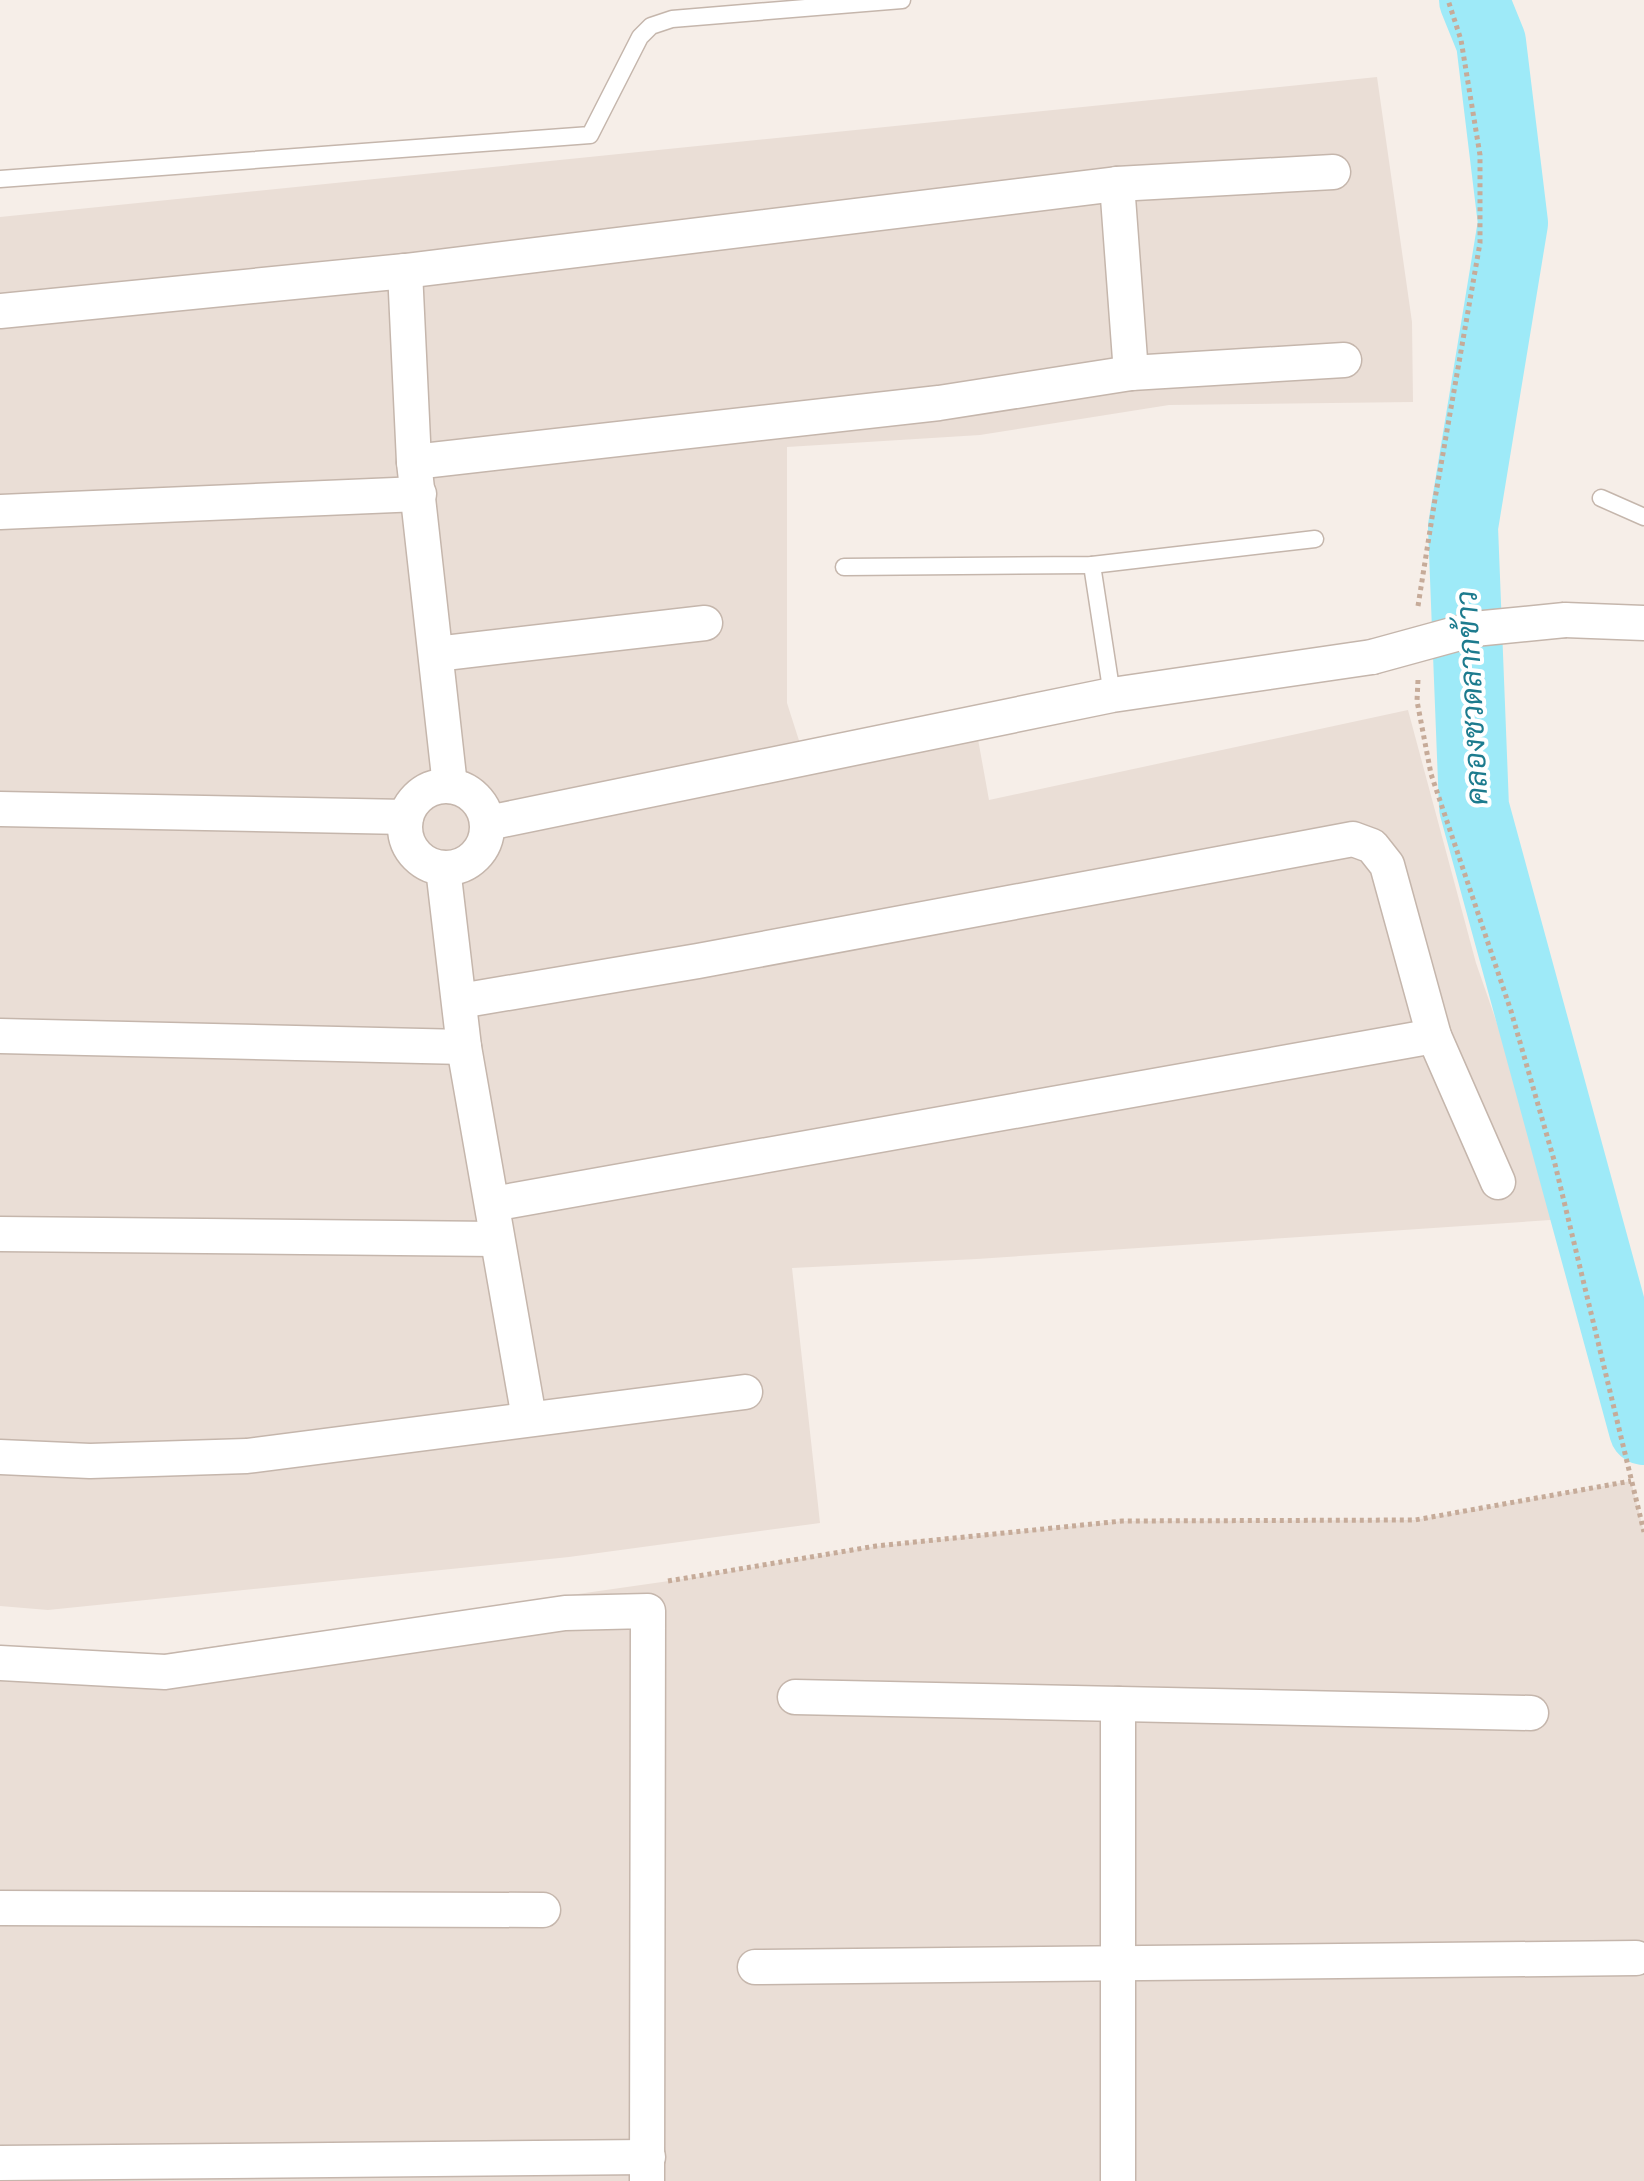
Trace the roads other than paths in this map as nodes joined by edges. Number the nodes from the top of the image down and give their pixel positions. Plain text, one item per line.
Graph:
1 (902, 0) edge
2 (1333, 172) dead end
3 (0, 179) edge
4 (1117, 184) junction
5 (405, 271) junction
6 (0, 311) edge
7 (1344, 360) dead end
8 (1131, 373) junction
9 (416, 478) junction
10 (1601, 498) dead end
11 (0, 512) edge
12 (1644, 517) edge
13 (1315, 539) dead end
14 (1092, 565) junction
15 (844, 567) dead end
16 (705, 623) dead end
17 (1644, 623) edge
18 (436, 654) junction
19 (1112, 695) junction
20 (450, 786) junction
21 (0, 809) edge
22 (406, 817) junction
23 (488, 823) junction
24 (443, 868) junction
25 (460, 1001) junction
26 (0, 1036) edge
27 (1434, 1036) junction
28 (464, 1047) junction
29 (1498, 1182) dead end
30 (493, 1204) junction
31 (0, 1234) edge
32 (496, 1239) junction
33 (745, 1392) dead end
34 (529, 1418) junction
35 (0, 1457) edge
36 (0, 1663) edge
37 (795, 1697) dead end
38 (1118, 1704) junction
39 (1531, 1713) dead end
40 (0, 1908) edge
41 (543, 1910) dead end
42 (1636, 1958) dead end
43 (1118, 1963) junction
44 (755, 1967) dead end
45 (0, 2163) edge
46 (648, 2169) edge
47 (1118, 2181) edge

1 - 3 lane
2 - 4 street
4 - 5 street
4 - 8 street
5 - 6 street
5 - 9 street
7 - 8 street
8 - 9 street
9 - 11 street
9 - 18 street
10 - 12 lane
13 - 14 lane
14 - 15 lane
14 - 19 lane
16 - 18 street
17 - 19 street, bridge
18 - 20 street
19 - 23 street
20 - 22 street
20 - 23 street
21 - 22 street
22 - 24 street
23 - 24 street
24 - 25 street
25 - 27 street
25 - 28 street
26 - 28 street
27 - 29 street
27 - 30 street
28 - 30 street
30 - 32 street
31 - 32 street
32 - 34 street
33 - 34 street
34 - 35 street
36 - 46 street
37 - 38 street
38 - 39 street
38 - 43 street
40 - 41 street
42 - 43 street
43 - 44 street
43 - 47 street
45 - 46 street

